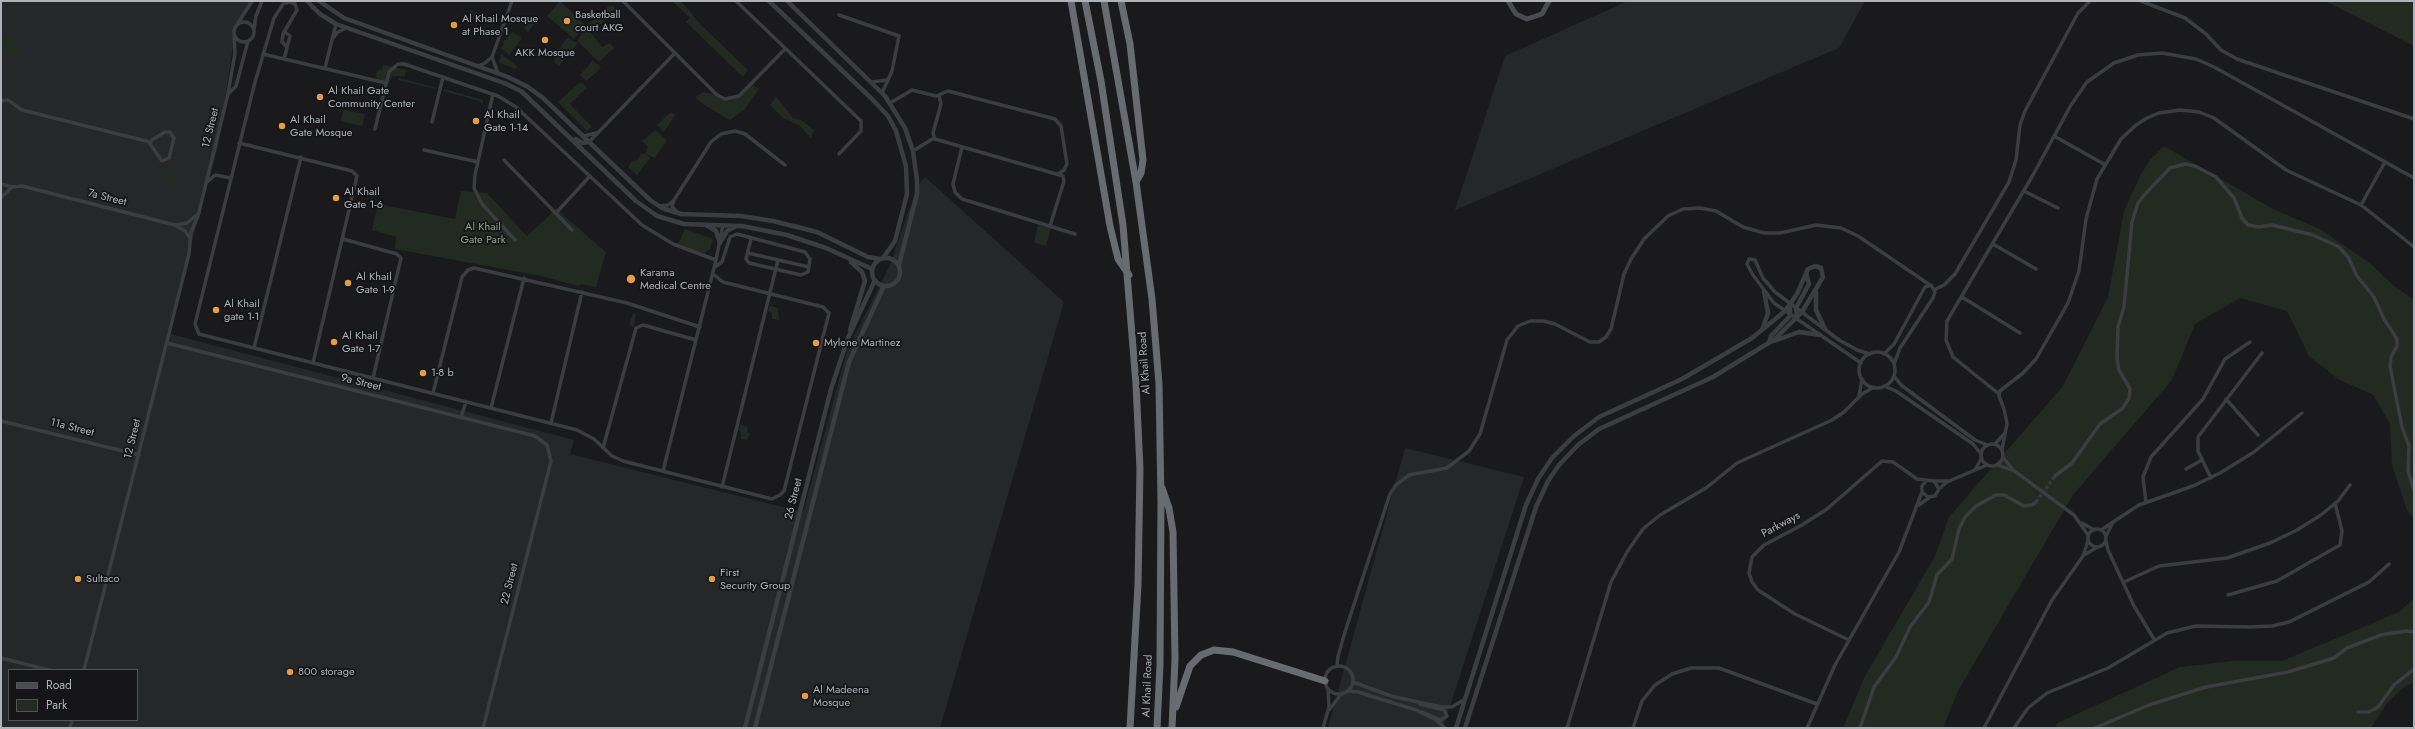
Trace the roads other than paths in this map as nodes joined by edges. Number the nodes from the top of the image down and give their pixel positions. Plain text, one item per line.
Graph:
1 (252, 1) edge
2 (262, 1) edge
3 (307, 1) edge
4 (318, 1) edge
5 (512, 1) edge
6 (622, 1) edge
7 (736, 1) edge
8 (770, 1) edge
9 (787, 1) edge
10 (1069, 1) edge
11 (1086, 1) edge
12 (1104, 1) edge
13 (1121, 1) edge
14 (1508, 1) edge
15 (1549, 1) edge
16 (2090, 1) edge
17 (2141, 1) edge
18 (839, 16) dead end
19 (358, 23) junction
20 (336, 24) junction
21 (236, 25) junction
22 (346, 28) junction
23 (254, 30) junction
24 (284, 31) junction
25 (234, 34) junction
26 (333, 38) junction
27 (248, 41) junction
28 (287, 47) junction
29 (785, 49) junction
30 (675, 53) junction
31 (263, 54) junction
32 (492, 57) junction
33 (284, 59) junction
34 (476, 66) junction
35 (325, 68) junction
36 (498, 74) junction
37 (443, 77) junction
38 (887, 80) junction
39 (872, 82) junction
40 (386, 83) junction
41 (882, 93) junction
42 (228, 94) junction
43 (493, 94) junction
44 (939, 95) junction
45 (1, 101) edge
46 (890, 103) junction
47 (2414, 119) edge
48 (432, 122) dead end
49 (375, 129) dead end
50 (564, 132) junction
51 (597, 132) junction
52 (584, 136) junction
53 (2054, 136) junction
54 (934, 138) junction
55 (150, 142) junction
56 (589, 142) junction
57 (239, 143) junction
58 (962, 147) junction
59 (424, 150) dead end
60 (913, 151) junction
61 (839, 154) dead end
62 (301, 157) junction
63 (504, 160) dead end
64 (478, 162) junction
65 (2385, 162) junction
66 (2104, 164) junction
67 (785, 165) dead end
68 (1058, 174) junction
69 (590, 176) junction
70 (231, 178) junction
71 (2414, 178) edge
72 (1136, 182) junction
73 (206, 183) junction
74 (1, 184) edge
75 (12, 187) junction
76 (2024, 191) junction
77 (1, 198) edge
78 (674, 200) junction
79 (658, 206) junction
80 (2361, 206) junction
81 (2058, 208) dead end
82 (199, 213) junction
83 (556, 213) junction
84 (681, 214) junction
85 (733, 216) junction
86 (723, 224) junction
87 (175, 225) junction
88 (705, 225) junction
89 (736, 225) junction
90 (1050, 226) junction
91 (572, 230) dead end
92 (1075, 234) dead end
93 (751, 238) junction
94 (343, 239) junction
95 (515, 240) dead end
96 (191, 241) junction
97 (720, 243) junction
98 (1993, 244) junction
99 (2414, 247) edge
100 (748, 253) junction
101 (845, 257) junction
102 (882, 259) junction
103 (716, 260) junction
104 (778, 260) junction
105 (899, 265) junction
106 (715, 267) junction
107 (809, 267) junction
108 (872, 269) junction
109 (2036, 269) dead end
110 (776, 270) junction
111 (1806, 273) junction
112 (713, 274) junction
113 (1129, 276) junction
114 (524, 278) junction
115 (875, 280) junction
116 (1930, 285) junction
117 (884, 286) junction
118 (1816, 290) junction
119 (1934, 290) junction
120 (582, 292) junction
121 (1764, 292) junction
122 (771, 294) junction
123 (1962, 297) junction
124 (1790, 304) junction
125 (1796, 308) junction
126 (1785, 311) junction
127 (1802, 312) junction
128 (1791, 314) junction
129 (1797, 318) junction
130 (700, 327) junction
131 (1825, 329) junction
132 (1760, 332) junction
133 (2020, 333) dead end
134 (1820, 335) junction
135 (848, 338) junction
136 (696, 340) junction
137 (2250, 342) dead end
138 (167, 343) junction
139 (1769, 343) junction
140 (254, 348) junction
141 (2262, 353) dead end
142 (1870, 354) junction
143 (1884, 354) junction
144 (313, 362) junction
145 (1861, 363) junction
146 (1894, 364) junction
147 (1894, 376) junction
148 (373, 378) junction
149 (1862, 378) junction
150 (1884, 386) junction
151 (1874, 387) junction
152 (433, 393) junction
153 (1999, 394) junction
154 (1858, 397) junction
155 (2226, 399) junction
156 (466, 402) junction
157 (491, 408) junction
158 (2302, 413) dead end
159 (824, 414) junction
160 (462, 417) junction
161 (834, 418) junction
162 (1, 421) edge
163 (551, 423) junction
164 (2006, 432) junction
165 (2258, 435) dead end
166 (1995, 444) junction
167 (548, 445) joint
168 (1987, 445) junction
169 (603, 448) junction
170 (2002, 450) junction
171 (139, 454) junction
172 (1981, 454) junction
173 (2003, 457) junction
174 (1981, 459) junction
175 (2202, 460) junction
176 (1987, 465) junction
177 (1997, 465) junction
178 (2186, 469) dead end
179 (2013, 470) junction
180 (663, 471) junction
181 (1974, 471) junction
182 (2055, 476) tunnel mouth
183 (1914, 478) junction
184 (2211, 478) junction
185 (1926, 481) junction
186 (1934, 481) junction
187 (1949, 481) junction
188 (1161, 485) junction
189 (2350, 485) dead end
190 (1922, 486) junction
191 (722, 487) junction
192 (1938, 490) junction
193 (2414, 490) edge
194 (1922, 492) junction
195 (1930, 497) junction
196 (2036, 502) dead end
197 (2146, 502) junction
198 (2335, 503) junction
199 (1917, 508) junction
200 (2113, 521) junction
201 (2081, 522) junction
202 (2094, 530) junction
203 (2101, 530) junction
204 (2088, 535) junction
205 (2106, 536) junction
206 (2088, 541) junction
207 (2106, 541) junction
208 (2097, 547) junction
209 (2109, 552) junction
210 (2083, 556) junction
211 (2389, 564) dead end
212 (2124, 582) junction
213 (2228, 595) dead end
214 (2414, 632) edge
215 (2154, 639) junction
216 (1849, 640) junction
217 (1, 658) edge
218 (1337, 666) junction
219 (45, 669) edge
220 (84, 669) edge
221 (2414, 669) edge
222 (1325, 681) junction
223 (1353, 682) junction
224 (1328, 688) junction
225 (1347, 691) junction
226 (1342, 694) junction
227 (1465, 699) junction
228 (1418, 703) junction
229 (1817, 704) junction
230 (1416, 710) junction
231 (2358, 712) dead end
232 (1328, 713) junction
233 (1172, 725) edge
234 (483, 728) edge
235 (745, 728) edge
236 (755, 728) edge
237 (1130, 728) edge
238 (1157, 728) edge
239 (1323, 728) edge
240 (1445, 728) edge
241 (1456, 728) edge
242 (1465, 728) edge
243 (1567, 728) edge
244 (1633, 728) edge
245 (1807, 728) edge
246 (1860, 728) edge
247 (1984, 728) edge
248 (2014, 728) edge
249 (2095, 728) edge

1 - 21 street
2 - 23 street
3 - 20 street
4 - 19 street
5 - 32 street
6 - 30 street
7 - 29 street
8 - 102 street
9 - 39 street
10 - 113 highway
11 - 113 highway, Al Khail Road
12 - 72 highway, Al Khail Road
13 - 72 highway
14 - 15 main road
16 - 119 street
17 - 47 street
18 - 38 street
19 - 20 street
19 - 34 street
20 - 22 street
20 - 26 street
21 - 23 street
21 - 25 street
22 - 26 street
22 - 50 street
23 - 27 street
24 - 28 street
24 - 28 street
24 - 31 street
25 - 27 street
25 - 42 street, 12 Street
26 - 35 street
27 - 42 street, 12 Street
28 - 33 street
29 - 30 street
29 - 61 street
30 - 51 street
31 - 33 street
31 - 57 street
32 - 34 street
32 - 36 street
33 - 35 street
34 - 36 street
35 - 40 street
36 - 52 street
37 - 40 street
37 - 43 street
37 - 48 street
38 - 39 street
38 - 41 street
39 - 41 street
40 - 49 street
41 - 46 street
42 - 73 street, 12 Street
43 - 64 street
43 - 69 street
44 - 46 street
44 - 54 street
44 - 68 street
45 - 55 street
46 - 60 street
50 - 56 street
50 - 88 street
51 - 52 street
51 - 56 street
52 - 56 street
53 - 65 street
53 - 66 street
53 - 76 street
54 - 58 street
54 - 60 street
55 - 55 street
56 - 79 street
57 - 62 street
57 - 70 street
58 - 68 street
58 - 90 street
59 - 64 street
60 - 105 street
62 - 94 street
62 - 140 street
63 - 83 street
64 - 95 street
65 - 71 street
65 - 80 street
66 - 80 street
66 - 153 street
67 - 78 street
68 - 90 street
69 - 83 street
69 - 103 street
70 - 73 street
70 - 140 street
72 - 188 highway, Al Khail Road
73 - 82 street, 12 Street
74 - 75 street, 7a Street
75 - 77 street
75 - 87 street, 7a Street
76 - 81 street
76 - 98 street
78 - 79 street
78 - 84 street
79 - 84 street
80 - 99 street
82 - 87 street
82 - 96 street, 12 Street
83 - 91 street
84 - 85 street
85 - 86 street
85 - 102 street
86 - 88 street
86 - 89 street
86 - 97 street
87 - 96 street, 7a Street
88 - 97 street
89 - 97 street
89 - 101 street
90 - 92 street
93 - 100 street
93 - 106 street
93 - 107 street
94 - 144 street
94 - 148 street
96 - 138 street, 12 Street
97 - 103 street
98 - 109 street
98 - 123 street
100 - 104 street
100 - 110 street
101 - 108 street
101 - 135 street
102 - 105 street
102 - 108 street
103 - 106 street
104 - 107 street
104 - 110 street
105 - 117 street
106 - 112 street
107 - 110 street
108 - 115 street
110 - 122 street
111 - 118 street
111 - 124 street
111 - 125 street
112 - 122 street
112 - 130 street
113 - 237 highway, Al Khail Road
114 - 120 street
114 - 152 street
114 - 157 street
115 - 117 street
115 - 135 street, 26 Street
116 - 119 street
116 - 143 street
116 - 218 street
117 - 161 street, 26 Street
118 - 127 street
118 - 131 street
119 - 146 street
120 - 130 street
120 - 163 street
121 - 124 street
121 - 126 street
121 - 132 street
122 - 191 street
122 - 191 street
123 - 133 street
123 - 153 street
124 - 125 street
124 - 126 street
124 - 128 street
125 - 127 street
125 - 129 street
126 - 128 street
126 - 132 street
127 - 129 street
127 - 131 street
128 - 129 street
128 - 139 street
129 - 134 street
129 - 139 street
130 - 136 street
131 - 142 street
132 - 227 street
134 - 139 street
134 - 145 street
135 - 159 street, 26 Street
136 - 169 street
136 - 180 street
137 - 197 street
138 - 160 street, 9a Street
138 - 171 street, 12 Street
139 - 242 street
140 - 144 street
141 - 155 street
142 - 143 street
142 - 145 street
143 - 146 street
144 - 148 street
145 - 149 street
146 - 147 street
147 - 150 street
147 - 168 street
148 - 152 street
149 - 151 street
149 - 154 street
150 - 151 street
150 - 172 street
151 - 154 street
152 - 156 street
153 - 164 street
154 - 243 street
155 - 165 street
155 - 175 street
156 - 157 street
156 - 160 street
157 - 163 street
158 - 184 street
159 - 161 street
159 - 235 street, 26 Street
160 - 167 street, 9a Street
161 - 236 street, 26 Street
162 - 171 street, 11a Street
163 - 169 street
164 - 166 street
164 - 170 street
166 - 168 street
166 - 170 street
167 - 234 street, 22 Street
168 - 172 street
169 - 180 street
170 - 173 street
171 - 220 street, 12 Street
172 - 174 street
173 - 177 street
173 - 179 street
174 - 176 street
174 - 181 street
175 - 178 street
175 - 184 street
176 - 177 street
176 - 181 street
177 - 179 street
179 - 201 street
180 - 191 street
181 - 187 street
182 - 193 street
183 - 185 street, Parkways
183 - 190 street, Parkways
183 - 216 street, Parkways
184 - 197 street
185 - 186 street
185 - 190 street
186 - 187 street
186 - 192 street
187 - 192 street
188 - 233 highway
188 - 238 highway, Al Khail Road
189 - 198 street
190 - 194 street
192 - 195 street
194 - 195 street
194 - 199 street
195 - 199 street
196 - 246 street
197 - 200 street
198 - 212 street
198 - 213 street
199 - 216 street
200 - 203 street
200 - 205 street
201 - 202 street
201 - 204 street
202 - 203 street
202 - 204 street
203 - 205 street
204 - 206 street
205 - 207 street
206 - 208 street
206 - 210 street
207 - 208 street
207 - 209 street
208 - 209 street
208 - 210 street
209 - 212 street
210 - 247 street
211 - 215 street
212 - 215 street
214 - 249 street
215 - 248 street
216 - 229 street
217 - 219 street
218 - 222 street
218 - 223 street
221 - 231 street
222 - 224 street
222 - 233 highway
223 - 225 street
223 - 228 street
224 - 226 street
224 - 232 street
225 - 226 street
225 - 230 street
226 - 232 street
227 - 228 street
227 - 241 street
228 - 230 street
229 - 244 street
229 - 245 street
230 - 240 street
232 - 239 street

